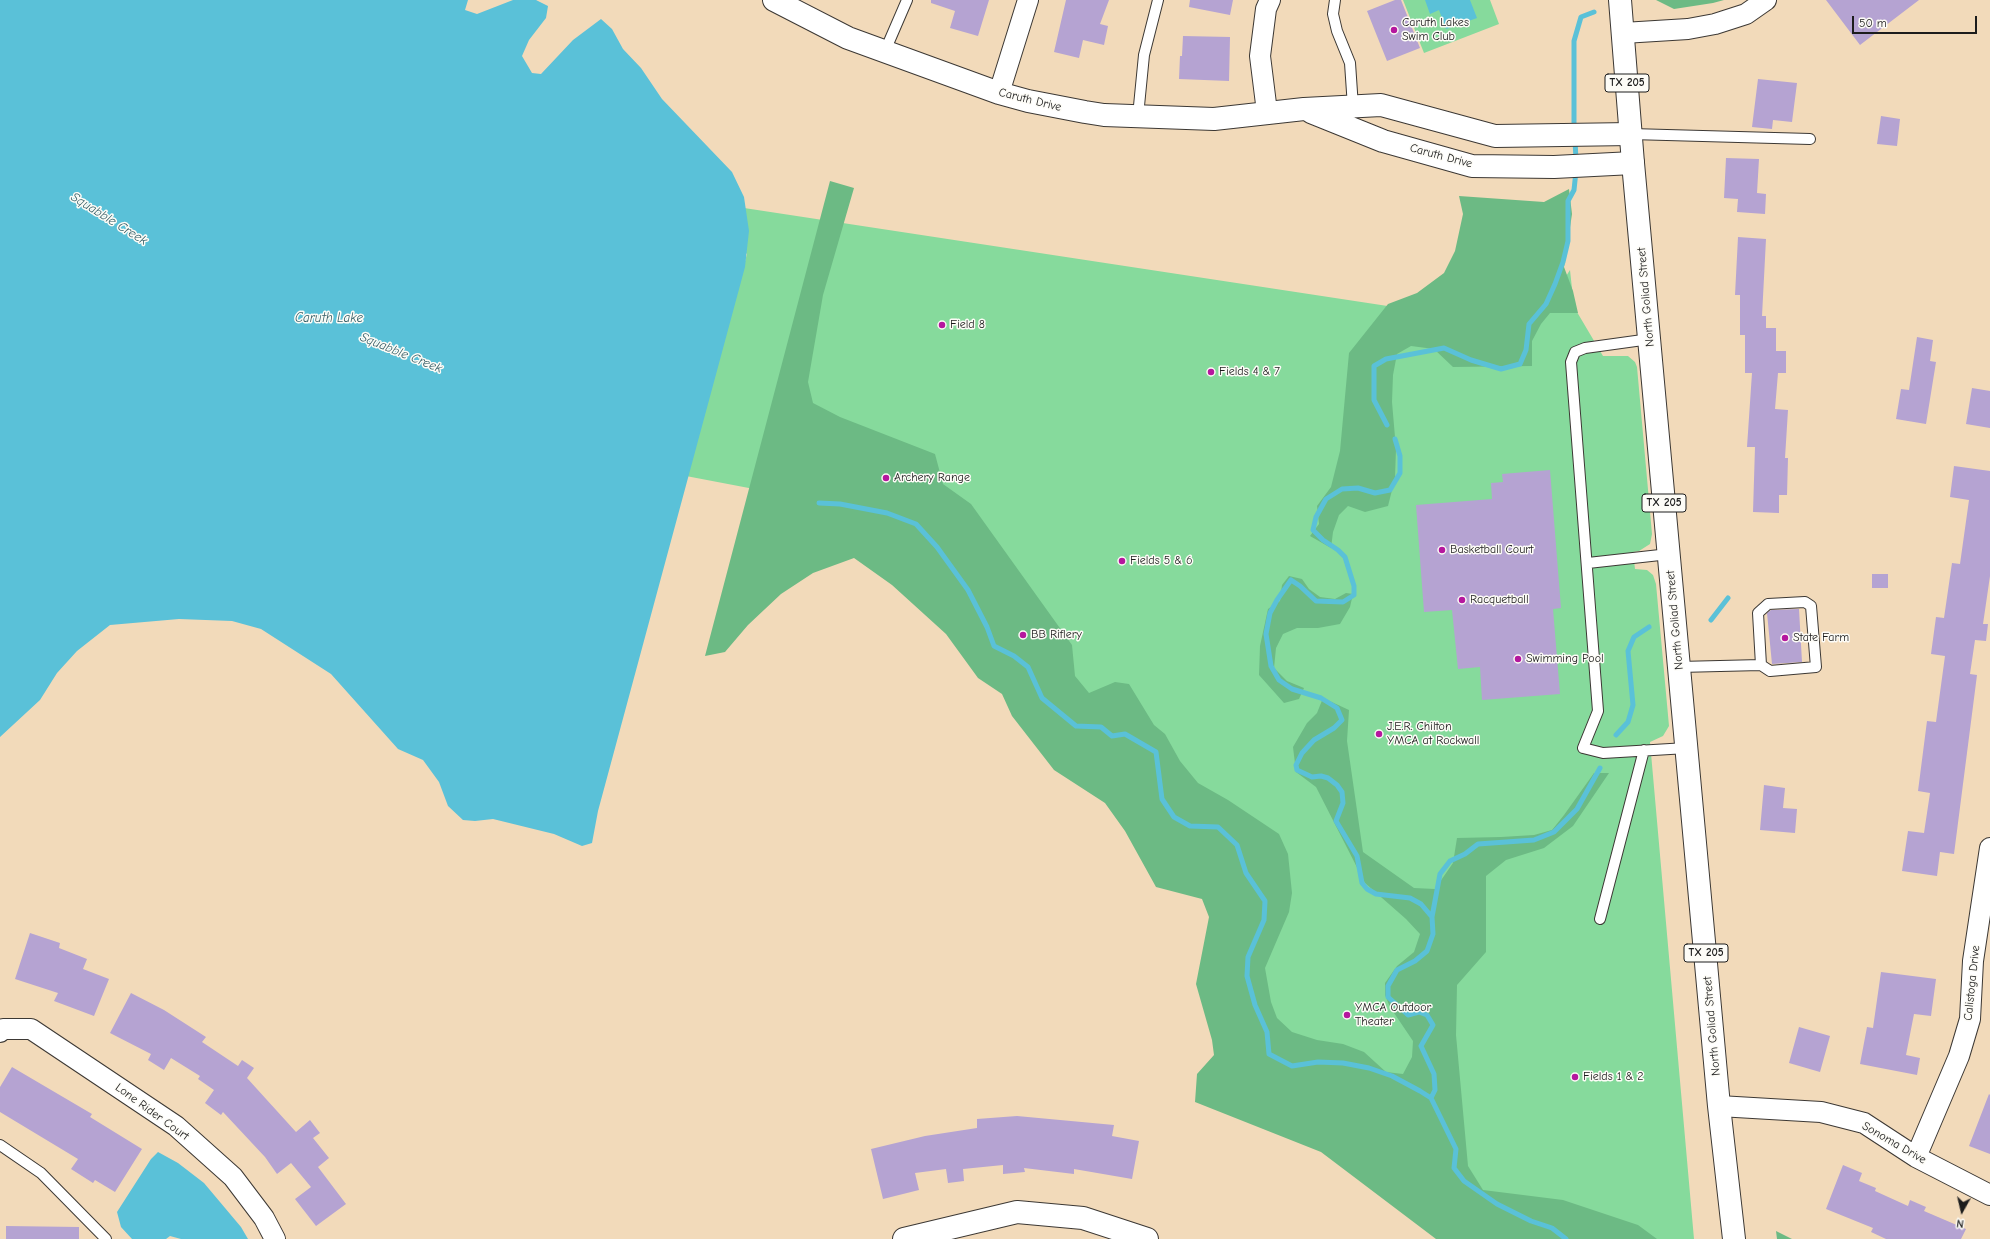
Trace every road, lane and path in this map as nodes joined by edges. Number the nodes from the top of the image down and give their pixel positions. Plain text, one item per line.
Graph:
1 (907, 0) edge
2 (1028, 0) edge
3 (1158, 0) edge
4 (1270, 0) edge
5 (1334, 0) edge
6 (1620, 0) edge
7 (1766, 0) edge
8 (778, 1) edge
9 (1623, 33) junction
10 (885, 50) junction
11 (999, 93) junction
12 (1353, 107) junction
13 (1304, 109) junction
14 (1267, 112) junction
15 (1138, 116) junction
16 (1631, 134) junction
17 (1810, 139) dead end
18 (1633, 163) junction
19 (1650, 339) junction
20 (1669, 554) junction
21 (1588, 563) junction
22 (1761, 665) junction
23 (1679, 667) junction
24 (1687, 748) junction
25 (1644, 750) junction
26 (1990, 855) edge
27 (1600, 919) dead end
28 (0, 1032) edge
29 (1719, 1106) junction
30 (0, 1145) edge
31 (1916, 1157) junction
32 (1990, 1195) edge
33 (106, 1239) edge
34 (275, 1239) edge
35 (904, 1239) edge
36 (1145, 1239) edge
37 (1734, 1239) edge

1 - 10 lane
2 - 11 street
3 - 15 lane
4 - 14 street
5 - 12 lane
6 - 9 street, North Goliad Street / TX 205
7 - 9 street
8 - 10 street, Caruth Drive
9 - 16 street, North Goliad Street / TX 205
10 - 11 street, Caruth Drive
11 - 15 street, Caruth Drive
12 - 13 street, Caruth Drive
12 - 16 street, Caruth Drive
13 - 14 street, Caruth Drive
13 - 18 street, Caruth Drive
14 - 15 street, Caruth Drive
16 - 17 lane
16 - 18 street, North Goliad Street / TX 205
18 - 19 street, North Goliad Street / TX 205
19 - 20 street, North Goliad Street / TX 205
19 - 21 lane
20 - 21 lane
20 - 23 street, North Goliad Street / TX 205
21 - 25 lane
22 - 22 lane
22 - 23 lane
23 - 24 street, North Goliad Street / TX 205
24 - 25 lane
24 - 29 street, North Goliad Street / TX 205
25 - 27 lane
26 - 31 street, Calistoga Drive
28 - 34 street, Lone Rider Court
29 - 31 street, Sonoma Drive
29 - 37 street, North Goliad Street / TX 205
30 - 33 lane
31 - 32 street, Sonoma Drive
35 - 36 street

